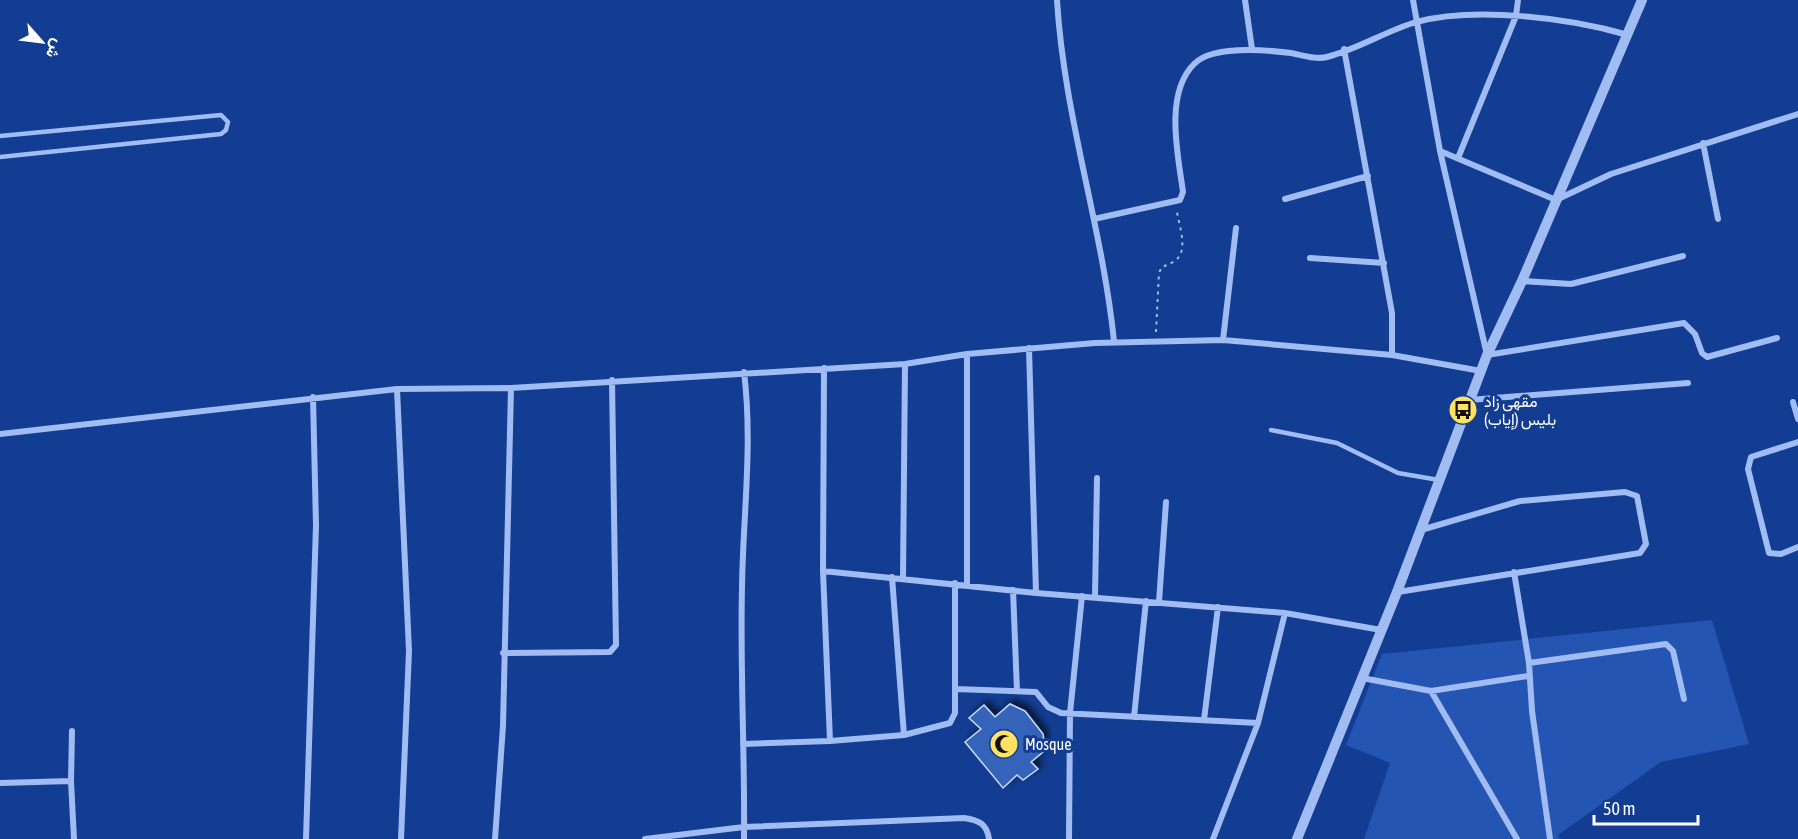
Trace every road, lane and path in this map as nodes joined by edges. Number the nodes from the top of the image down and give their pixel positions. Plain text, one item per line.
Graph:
1 (1057, 0) edge
2 (1245, 0) edge
3 (1413, 0) edge
4 (1518, 0) edge
5 (1642, 0) edge
6 (1516, 16) junction
7 (1417, 22) junction
8 (1628, 35) junction
9 (1252, 49) junction
10 (1344, 49) junction
11 (1798, 114) edge
12 (0, 136) edge
13 (1703, 143) junction
14 (1440, 152) junction
15 (0, 157) edge
16 (1458, 158) junction
17 (1368, 176) junction
18 (1285, 199) dead end
19 (1556, 200) junction
20 (1175, 202) junction
21 (1094, 219) junction
22 (1718, 219) dead end
23 (1236, 228) dead end
24 (1683, 256) dead end
25 (1310, 258) dead end
26 (1384, 263) junction
27 (1522, 281) junction
28 (1777, 338) dead end
29 (1156, 340) junction
30 (1223, 340) junction
31 (1114, 341) junction
32 (1029, 348) junction
33 (967, 354) junction
34 (1392, 355) junction
35 (1487, 355) junction
36 (905, 364) junction
37 (824, 368) junction
38 (1480, 371) junction
39 (744, 372) junction
40 (612, 380) junction
41 (1688, 383) dead end
42 (511, 388) junction
43 (397, 389) junction
44 (313, 397) junction
45 (1469, 400) junction
46 (1793, 402) dead end
47 (1798, 419) edge
48 (1271, 430) dead end
49 (0, 434) edge
50 (1798, 442) edge
51 (1097, 478) dead end
52 (1439, 480) junction
53 (1166, 502) dead end
54 (1420, 530) junction
55 (1798, 547) edge
56 (823, 571) junction
57 (1514, 572) junction
58 (892, 577) junction
59 (903, 579) junction
60 (955, 583) junction
61 (967, 584) junction
62 (1013, 590) junction
63 (1397, 592) junction
64 (1036, 593) junction
65 (1082, 596) junction
66 (1095, 597) junction
67 (1146, 601) junction
68 (1160, 602) junction
69 (1218, 607) junction
70 (1285, 613) junction
71 (1382, 630) junction
72 (503, 653) junction
73 (1529, 663) junction
74 (1528, 676) junction
75 (1362, 678) junction
76 (955, 689) junction
77 (1017, 691) junction
78 (1431, 691) junction
79 (1684, 699) dead end
80 (1070, 713) junction
81 (1134, 717) junction
82 (1204, 720) junction
83 (1258, 723) junction
84 (72, 731) dead end
85 (904, 735) junction
86 (830, 741) junction
87 (743, 744) junction
88 (71, 781) junction
89 (0, 783) edge
90 (744, 827) junction
91 (660, 838) edge
92 (74, 839) edge
93 (306, 839) edge
94 (401, 839) edge
95 (495, 839) edge
96 (645, 839) edge
97 (744, 839) edge
98 (990, 839) edge
99 (1069, 839) edge
100 (1213, 839) edge
101 (1297, 839) edge
102 (1517, 839) edge
103 (1550, 839) edge

1 - 21 street
2 - 9 street
3 - 7 street
4 - 6 street
5 - 8 street
6 - 7 street
6 - 8 street
6 - 16 street
7 - 10 street
7 - 14 street
8 - 19 street
9 - 10 street
9 - 20 street
10 - 17 street
11 - 13 street
12 - 15 lane
13 - 19 street
13 - 22 street
14 - 16 street
14 - 35 street
16 - 19 street
17 - 18 street
17 - 26 street
19 - 27 street
20 - 21 street
20 - 29 path
21 - 31 street
23 - 30 street
24 - 27 street
25 - 26 street
26 - 34 street
27 - 35 street
28 - 35 street
29 - 30 street
29 - 31 street
30 - 34 street
31 - 32 street
32 - 33 street
32 - 64 street
33 - 36 street
33 - 61 street
34 - 38 street
35 - 38 street
36 - 37 street
36 - 59 street
37 - 39 street
37 - 56 street
38 - 45 street
39 - 40 street
39 - 87 street
40 - 42 street
40 - 72 street
41 - 45 street
42 - 43 street
42 - 72 street
43 - 44 street
43 - 94 street
44 - 49 street
44 - 93 street
45 - 52 street
46 - 47 street
48 - 52 lane
50 - 55 street
51 - 66 street
52 - 54 street
53 - 68 street
54 - 57 street
54 - 63 street
56 - 58 street
56 - 86 street
57 - 63 street
57 - 73 street
58 - 59 street
58 - 85 street
59 - 60 street
60 - 61 street
60 - 76 street
61 - 62 street
62 - 64 street
62 - 77 street
63 - 71 street
64 - 65 street
65 - 66 street
65 - 80 street
66 - 67 street
67 - 68 street
67 - 81 street
68 - 69 street
69 - 70 street
69 - 82 street
70 - 71 street
70 - 83 street
71 - 75 street
72 - 95 street
73 - 74 street
73 - 79 street
74 - 78 street
74 - 103 street
75 - 78 street
75 - 101 street
76 - 77 street
76 - 85 street
77 - 80 street
78 - 102 street
80 - 81 street
80 - 99 street
81 - 82 street
82 - 83 street
83 - 100 street
84 - 88 street
85 - 86 street
86 - 87 street
87 - 90 street
88 - 89 street
88 - 92 street
90 - 91 street
90 - 97 street
90 - 98 street
91 - 96 street

